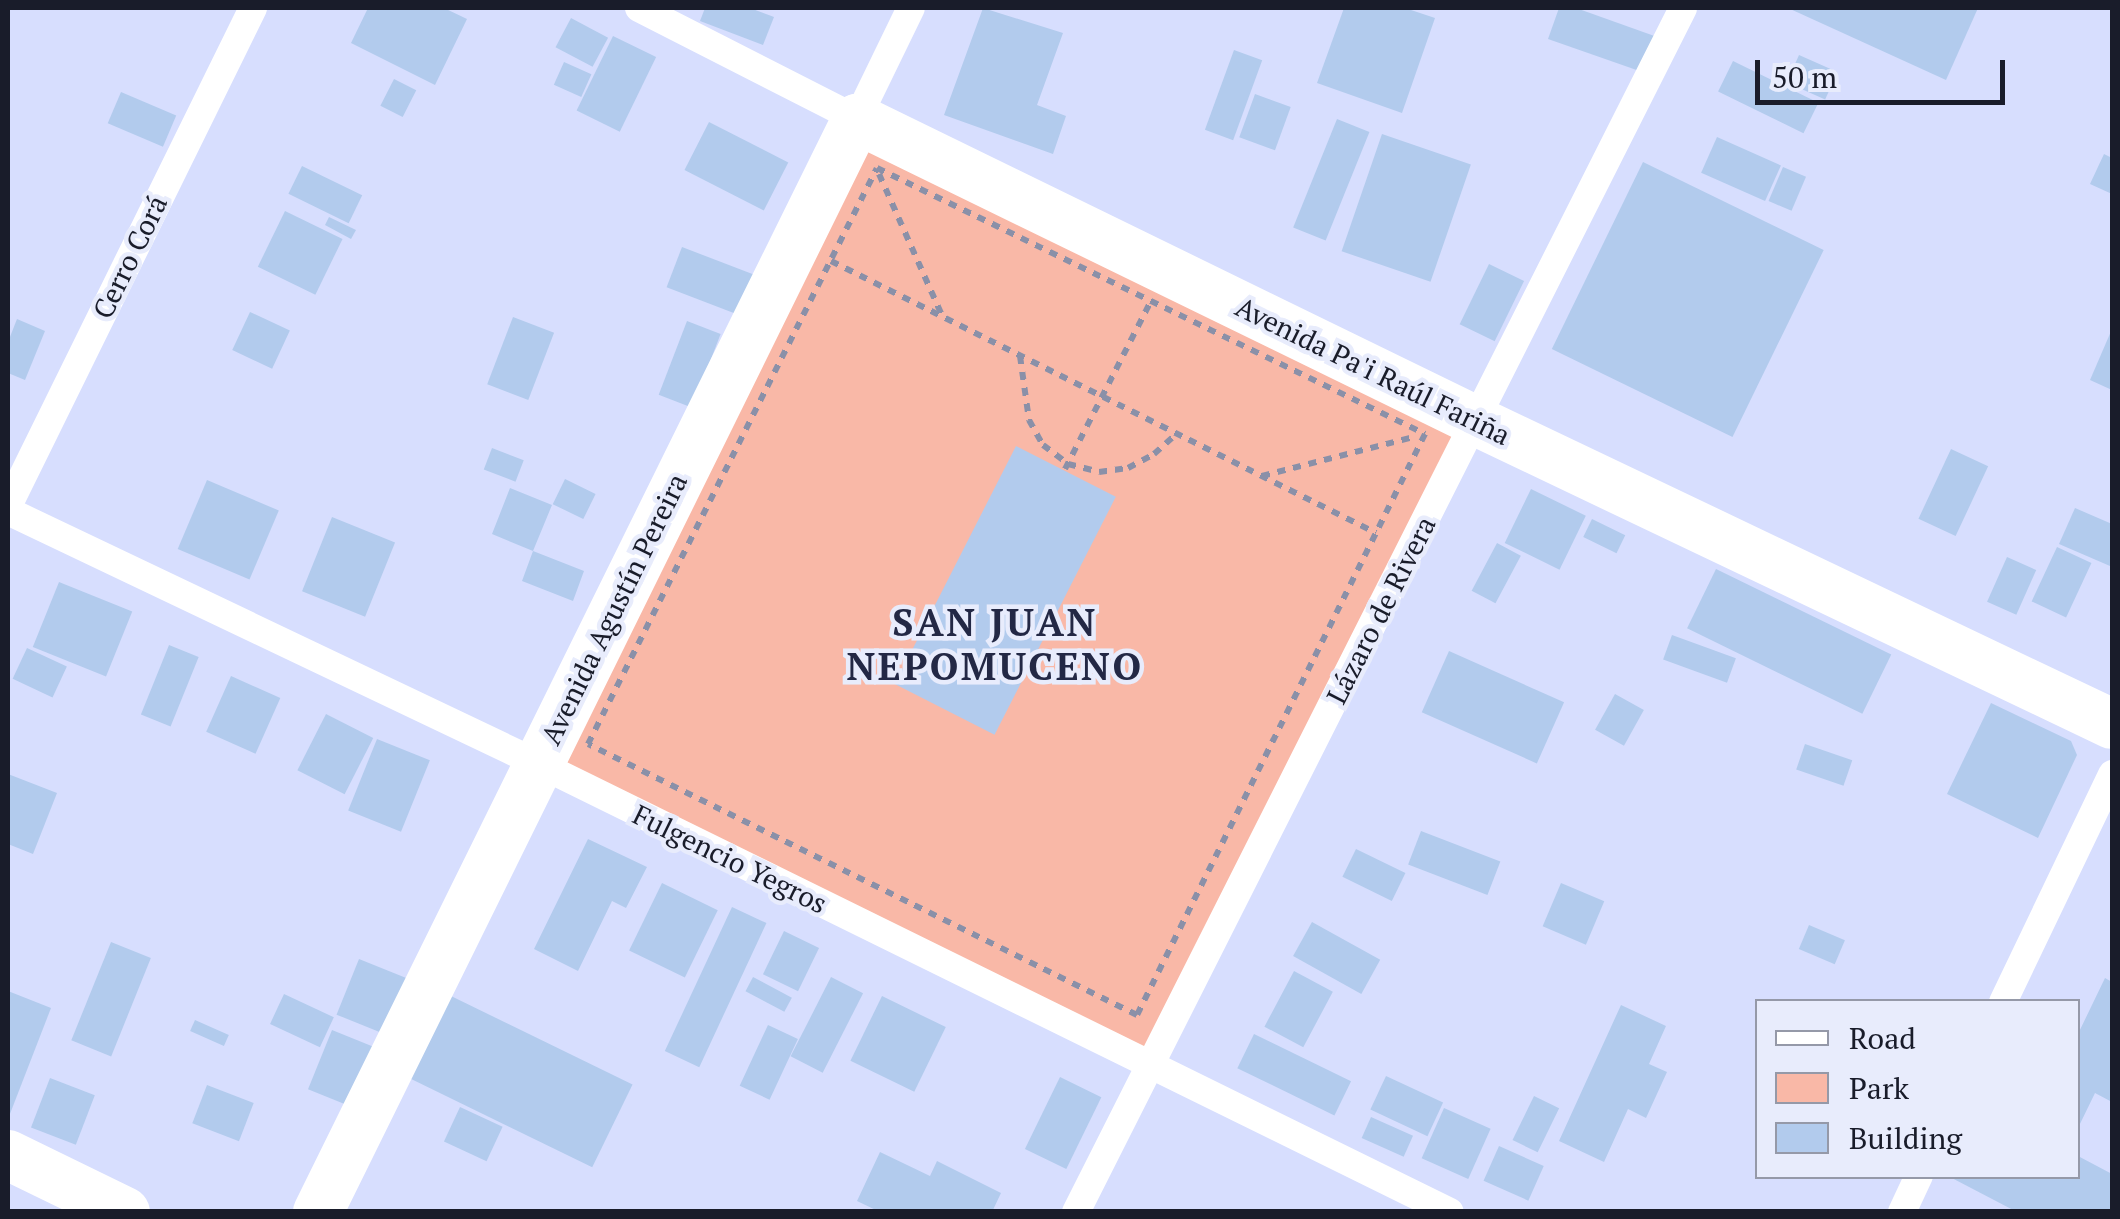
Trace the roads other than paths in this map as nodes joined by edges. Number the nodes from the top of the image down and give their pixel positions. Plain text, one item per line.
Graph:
1 (253, 8) edge
2 (639, 8) edge
3 (910, 8) edge
4 (1683, 8) edge
5 (858, 119) junction
6 (1478, 422) junction
7 (8, 508) edge
8 (2112, 724) edge
9 (537, 763) junction
10 (2112, 774) edge
11 (2004, 999) edge
12 (1148, 1065) junction
13 (8, 1155) edge
14 (1917, 1179) edge
15 (124, 1212) edge
16 (318, 1212) edge
17 (1076, 1212) edge
18 (1450, 1212) edge
19 (1902, 1212) edge

1 - 7 street, Cerro Corá
2 - 5 street, Avenida Pa'i Raúl Fariña
3 - 5 street, Avenida Agustín Pereira
4 - 6 street, Lázaro de Rivera
5 - 6 highway, Avenida Pa'i Raúl Fariña
5 - 9 highway, Avenida Agustín Pereira
6 - 8 highway, Avenida Pa'i Raúl Fariña
6 - 12 street, Lázaro de Rivera
7 - 9 street, Fulgencio Yegros
9 - 12 street, Fulgencio Yegros
9 - 16 highway, Avenida Agustín Pereira
10 - 11 street
12 - 17 street, Lázaro de Rivera
12 - 18 street, Fulgencio Yegros
13 - 15 highway
14 - 19 street

